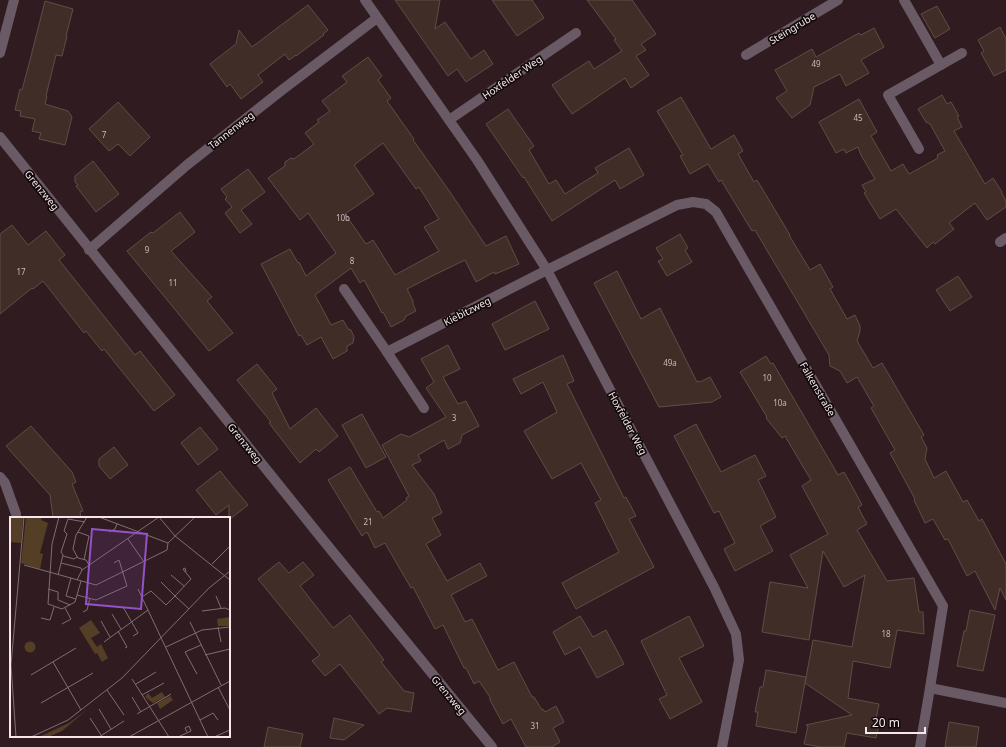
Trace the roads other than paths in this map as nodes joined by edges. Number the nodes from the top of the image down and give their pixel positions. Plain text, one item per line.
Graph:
1 (14, 0) edge
2 (365, 0) edge
3 (838, 0) edge
4 (904, 0) edge
5 (377, 18) junction
6 (576, 33) dead end
7 (0, 53) edge
8 (962, 53) dead end
9 (746, 55) dead end
10 (941, 65) junction
11 (449, 120) junction
12 (0, 137) edge
13 (919, 149) dead end
14 (90, 250) junction
15 (547, 270) junction
16 (344, 289) dead end
17 (387, 352) junction
18 (424, 408) dead end
19 (0, 477) edge
20 (16, 516) edge
21 (930, 688) junction
22 (1006, 703) edge
23 (487, 745) edge
24 (722, 747) edge
25 (920, 747) edge

1 - 7 street
2 - 5 street, Hoxfelder Weg
3 - 9 street, Steingrube
4 - 10 street
5 - 11 street, Hoxfelder Weg
5 - 14 street, Tannenweg
6 - 11 street, Hoxfelder Weg
8 - 10 street
10 - 13 street
11 - 15 street, Hoxfelder Weg
12 - 14 street, Grenzweg
14 - 23 street, Grenzweg
15 - 17 street, Kiebitzweg
15 - 21 street, Falkenstraße
15 - 24 street, Hoxfelder Weg
16 - 17 street
17 - 18 street
19 - 20 street
21 - 22 street
21 - 25 street, Falkenstraße

